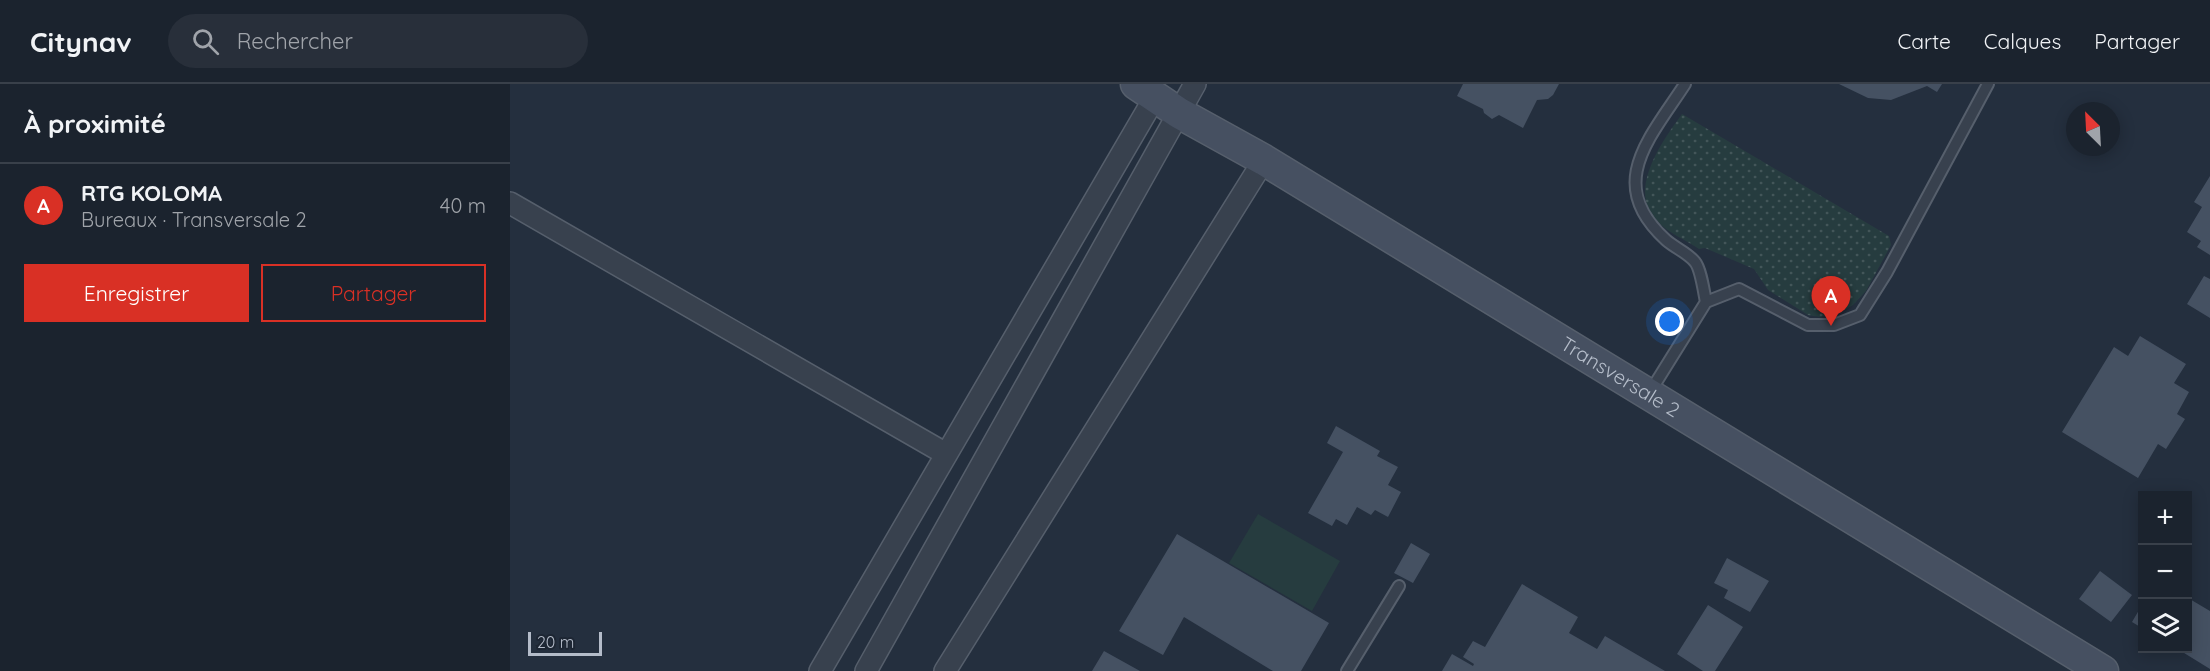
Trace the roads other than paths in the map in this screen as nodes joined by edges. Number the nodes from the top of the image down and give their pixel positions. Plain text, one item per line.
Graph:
1 (1195, 84) edge
2 (1684, 84) edge
3 (1988, 84) edge
4 (1145, 90) edge
5 (1179, 113) junction
6 (1264, 160) junction
7 (510, 203) edge
8 (1706, 302) junction
9 (1648, 394) junction
10 (946, 454) junction
11 (1399, 586) dead end
12 (820, 671) edge
13 (866, 671) edge
14 (945, 671) edge
15 (1347, 671) edge
16 (2103, 671) edge

1 - 5 street
2 - 8 lane
3 - 8 lane
4 - 5 main road, Transversale 2
4 - 10 street
5 - 6 main road, Transversale 2
5 - 13 street
6 - 9 main road, Transversale 2
6 - 14 street
7 - 10 street
8 - 9 lane
9 - 16 main road, Transversale 2
10 - 12 street
11 - 15 lane

